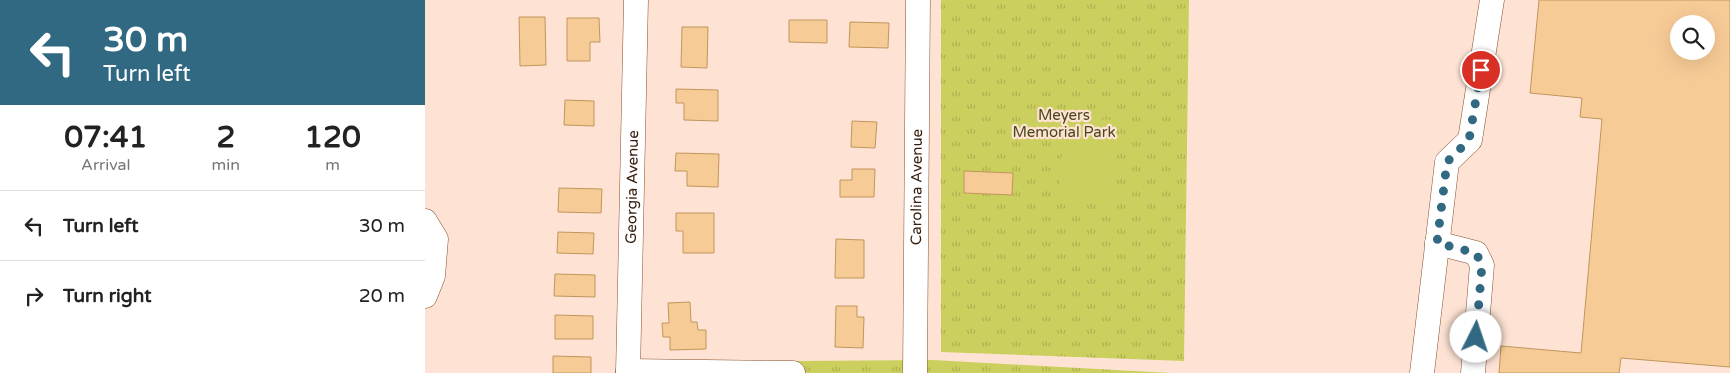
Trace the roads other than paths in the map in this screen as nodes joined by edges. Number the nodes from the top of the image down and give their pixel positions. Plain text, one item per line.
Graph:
1 (636, 0) edge
2 (918, 0) edge
3 (1492, 0) edge
4 (425, 221) edge
5 (1437, 243) junction
6 (425, 296) edge
7 (628, 372) edge
8 (793, 373) edge
9 (915, 373) edge
10 (1422, 373) edge
11 (1473, 373) edge

1 - 7 street, Georgia Avenue
2 - 9 street, Carolina Avenue
3 - 5 street
4 - 6 street
5 - 10 street
5 - 11 street
7 - 8 street

